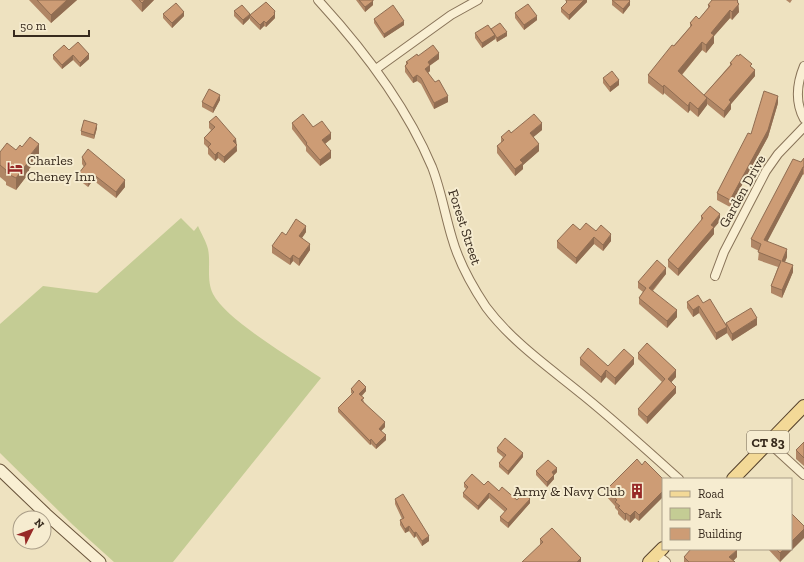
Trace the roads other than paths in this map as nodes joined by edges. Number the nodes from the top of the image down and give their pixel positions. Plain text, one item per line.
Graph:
1 (318, 0) edge
2 (478, 0) edge
3 (804, 66) edge
4 (376, 69) junction
5 (804, 119) edge
6 (804, 127) edge
7 (714, 276) dead end
8 (804, 406) edge
9 (768, 442) junction
10 (0, 470) edge
11 (804, 475) edge
12 (678, 478) edge
13 (734, 478) edge
14 (100, 562) edge

1 - 4 street, Forest Street
2 - 4 street
3 - 5 street
4 - 12 street, Forest Street
6 - 7 street, Garden Drive
8 - 9 main road, CT 83
9 - 11 street
9 - 13 main road, CT 83
10 - 14 main road

